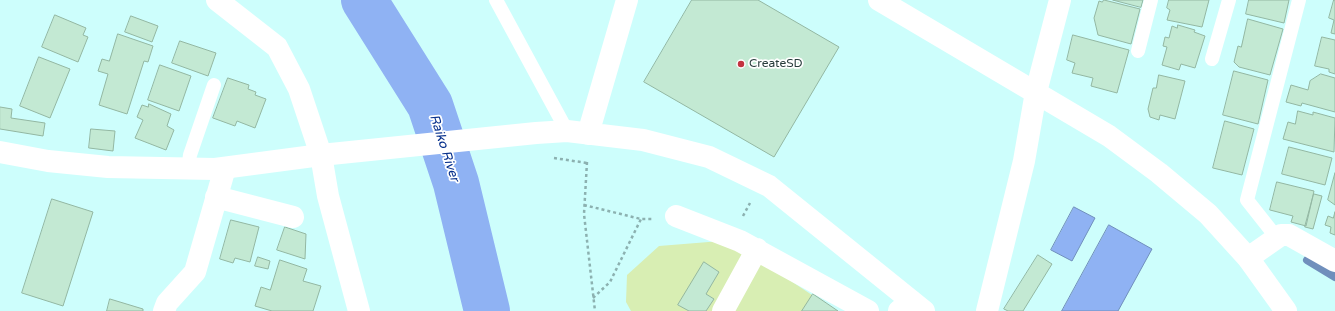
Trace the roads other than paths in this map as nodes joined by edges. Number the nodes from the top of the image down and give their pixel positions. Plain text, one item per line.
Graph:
1 (217, 0) edge
2 (496, 0) edge
3 (627, 0) edge
4 (879, 0) edge
5 (1060, 0) edge
6 (1151, 0) edge
7 (1229, 0) edge
8 (1299, 0) edge
9 (1138, 51) dead end
10 (1212, 59) dead end
11 (214, 85) dead end
12 (1036, 92) junction
13 (577, 133) junction
14 (0, 152) edge
15 (321, 155) junction
16 (225, 168) junction
17 (188, 169) junction
18 (216, 197) junction
19 (676, 216) road end
20 (293, 217) dead end
21 (1277, 238) junction
22 (757, 250) junction
23 (1248, 258) junction
24 (1335, 260) edge
25 (911, 308) edge
26 (164, 311) edge
27 (359, 311) edge
28 (723, 311) edge
29 (868, 311) edge
30 (987, 311) edge
31 (1286, 311) edge

1 - 15 street
2 - 13 lane
3 - 13 street
4 - 12 street
5 - 12 street
6 - 9 lane
7 - 10 lane
8 - 21 lane
11 - 17 lane
12 - 23 street
12 - 30 street
13 - 15 street
13 - 25 street
14 - 17 street
15 - 16 street
15 - 27 street
16 - 17 street
16 - 18 street
18 - 20 street
18 - 26 street
19 - 22 street
21 - 23 street
21 - 24 street
22 - 28 street
22 - 29 street
23 - 31 street

